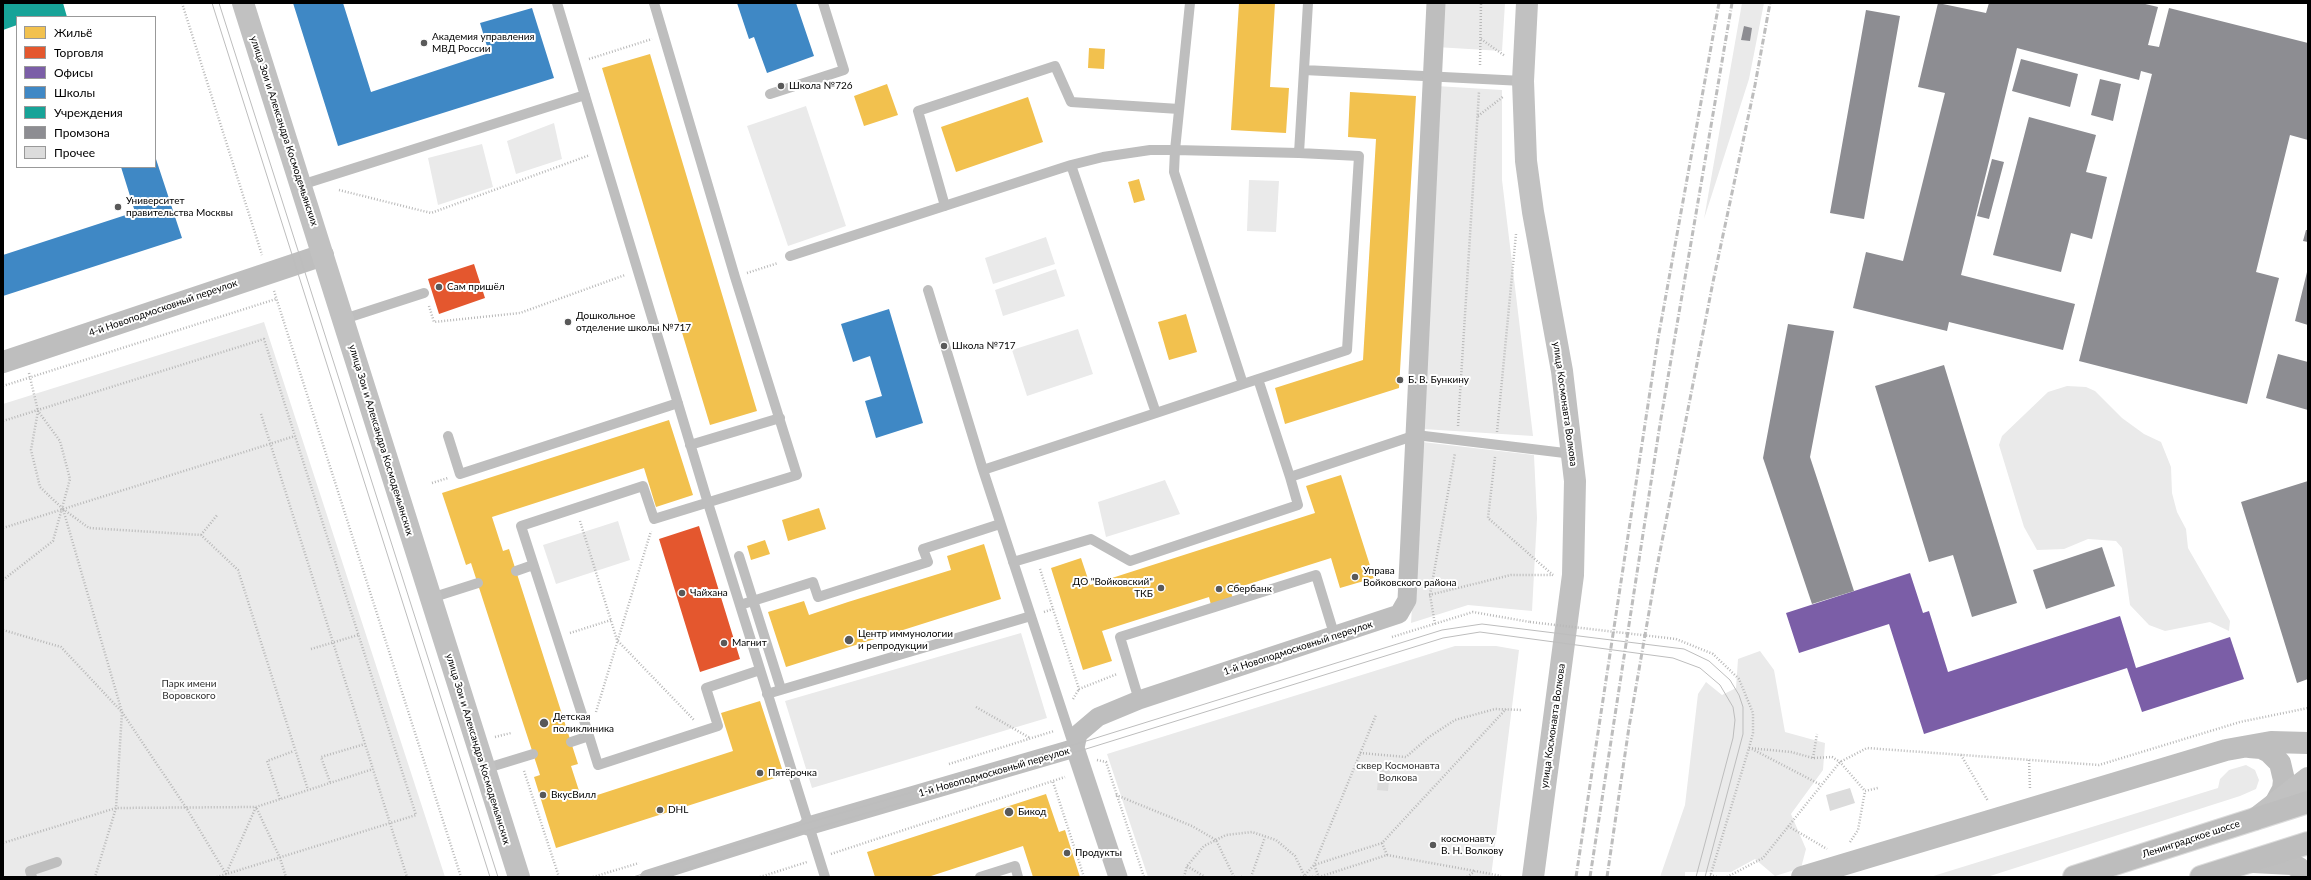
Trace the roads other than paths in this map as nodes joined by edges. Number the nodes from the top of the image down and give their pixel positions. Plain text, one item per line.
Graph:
1 (243, 3) edge
2 (557, 3) edge
3 (654, 3) edge
4 (823, 3) edge
5 (1190, 3) edge
6 (1308, 3) edge
7 (1436, 3) edge
8 (1527, 3) edge
9 (1304, 70) junction
10 (1433, 75) junction
11 (1514, 87) junction
12 (770, 94) dead end
13 (585, 96) junction
14 (1179, 109) junction
15 (1176, 150) junction
16 (1299, 153) junction
17 (1071, 165) junction
18 (300, 185) junction
19 (945, 206) junction
20 (323, 255) junction
21 (790, 256) road end
22 (928, 290) dead end
23 (424, 292) road end
24 (344, 319) junction
25 (3, 362) edge
26 (1258, 380) junction
27 (1243, 384) junction
28 (678, 403) junction
29 (1156, 413) junction
30 (780, 418) junction
31 (1416, 435) junction
32 (448, 436) dead end
33 (690, 445) junction
34 (1573, 454) junction
35 (983, 470) junction
36 (1290, 477) junction
37 (708, 503) junction
38 (1000, 524) junction
39 (739, 556) dead end
40 (1013, 562) junction
41 (533, 565) junction
42 (516, 570) dead end
43 (478, 582) dead end
44 (430, 598) junction
45 (753, 601) junction
46 (740, 605) junction
47 (1031, 616) junction
48 (1335, 636) junction
49 (760, 670) junction
50 (781, 689) junction
51 (767, 694) junction
52 (1139, 700) junction
53 (588, 736) junction
54 (571, 742) dead end
55 (2308, 744) edge
56 (2239, 748) junction
57 (533, 754) dead end
58 (1077, 756) junction
59 (484, 769) junction
60 (2308, 778) edge
61 (2276, 802) junction
62 (2308, 802) edge
63 (2255, 818) junction
64 (808, 826) junction
65 (2308, 843) edge
66 (57, 862) dead end
67 (2249, 862) junction
68 (32, 877) edge
69 (519, 877) edge
70 (647, 877) edge
71 (825, 877) edge
72 (980, 877) edge
73 (1018, 877) edge
74 (1118, 877) edge
75 (1533, 877) edge
76 (1802, 877) edge
77 (2074, 877) edge
78 (2201, 877) edge
79 (2308, 877) edge

1 - 18 main road, улица Зои и Александра Космодемьянских
2 - 13 lane
3 - 30 lane
4 - 12 lane
5 - 14 lane
6 - 9 lane
7 - 10 street
8 - 11 main road, улица Космонавта Волкова
9 - 10 lane
9 - 16 lane
10 - 11 lane
10 - 31 street
11 - 34 main road, улица Космонавта Волкова
13 - 18 lane
13 - 28 lane
14 - 15 lane
14 - 19 lane
15 - 16 lane
15 - 17 lane
15 - 27 lane
16 - 26 lane
17 - 19 lane
17 - 29 lane
18 - 20 main road, улица Зои и Александра Космодемьянских
19 - 21 lane
20 - 24 main road, улица Зои и Александра Космодемьянских
20 - 25 street, 4-й Новоподмосковный переулок
22 - 35 lane
23 - 24 lane
24 - 44 main road, улица Зои и Александра Космодемьянских
26 - 27 lane
26 - 36 lane
27 - 29 lane
28 - 32 lane
28 - 33 lane
29 - 35 lane
30 - 33 lane
30 - 37 lane
31 - 34 lane
31 - 36 lane
31 - 48 street, 1-й Новоподмосковный переулок
33 - 37 lane
34 - 75 main road, улица Космонавта Волкова
35 - 38 lane
36 - 40 lane
37 - 41 lane
37 - 46 lane
38 - 40 lane
38 - 45 lane
39 - 45 lane
40 - 47 lane
41 - 42 lane
41 - 53 lane
43 - 44 lane
44 - 59 main road, улица Зои и Александра Космодемьянских
45 - 46 lane
45 - 50 lane
46 - 49 lane
47 - 50 lane
47 - 58 lane
48 - 52 street, 1-й Новоподмосковный переулок
48 - 52 lane
49 - 51 lane
49 - 53 lane
50 - 51 lane
51 - 64 lane
52 - 58 street, 1-й Новоподмосковный переулок
53 - 54 lane
55 - 56 street
56 - 61 street
56 - 76 street
57 - 59 lane
58 - 64 street, 1-й Новоподмосковный переулок
58 - 74 street
59 - 69 main road, улица Зои и Александра Космодемьянских
60 - 61 main road
61 - 63 main road
62 - 63 main road, Ленинградское шоссе
63 - 77 main road, Ленинградское шоссе
64 - 70 street, 1-й Новоподмосковный переулок
64 - 71 lane
65 - 67 main road
66 - 68 lane
67 - 78 main road
67 - 79 street
72 - 73 lane

